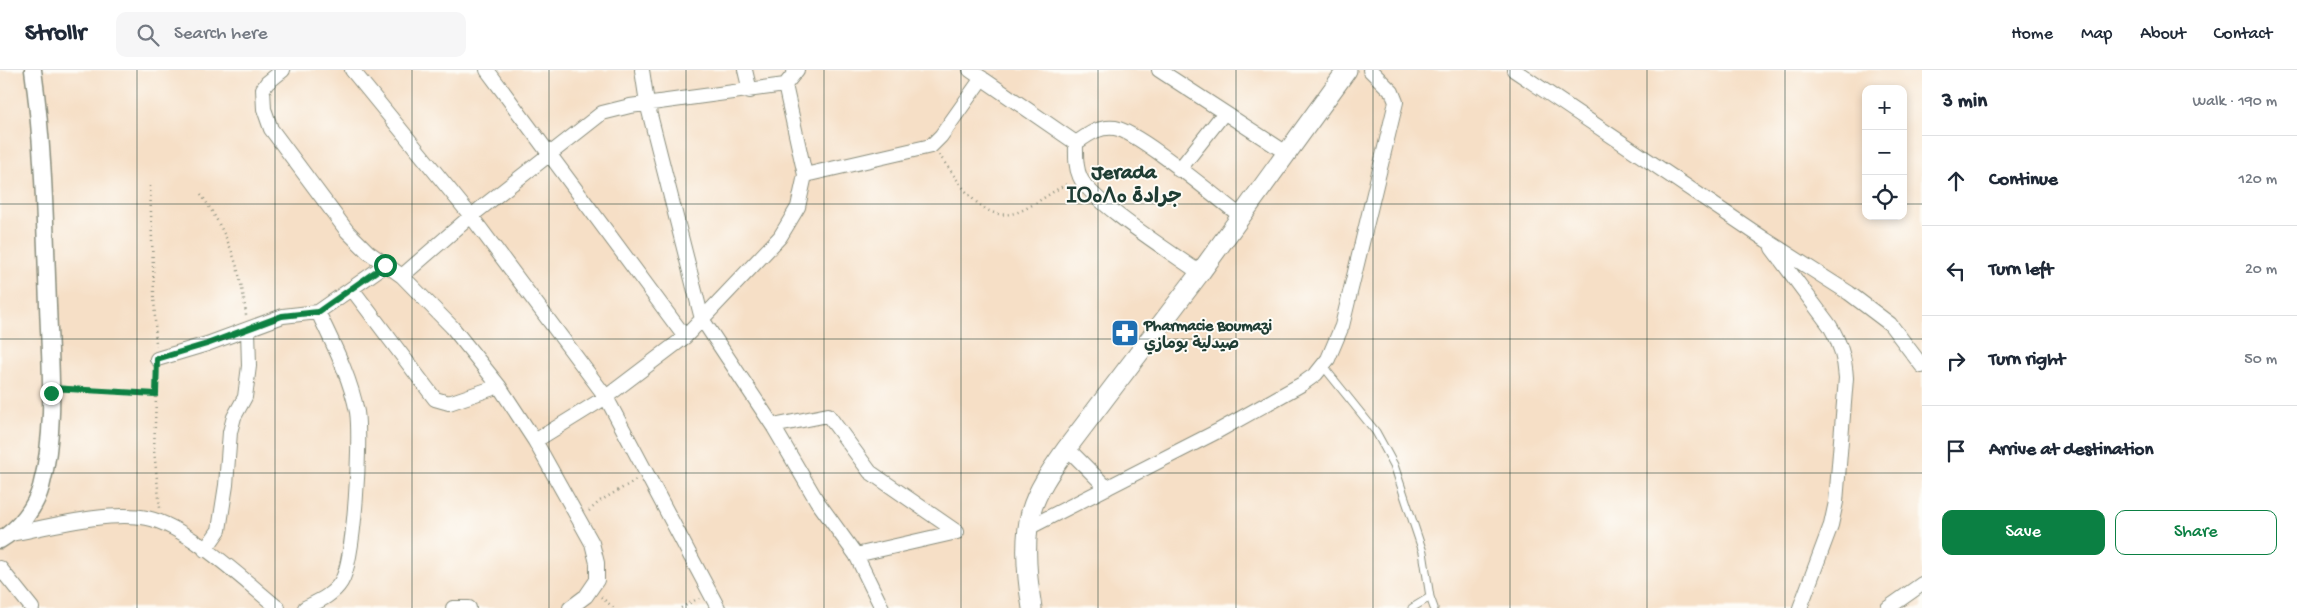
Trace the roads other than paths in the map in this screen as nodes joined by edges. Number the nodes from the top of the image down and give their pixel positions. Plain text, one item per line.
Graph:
1 (33, 70) edge
2 (284, 70) edge
3 (352, 70) edge
4 (486, 70) edge
5 (642, 70) edge
6 (745, 70) edge
7 (797, 70) edge
8 (1159, 70) edge
9 (1347, 70) edge
10 (1370, 70) edge
11 (1514, 70) edge
12 (976, 74) edge
13 (785, 85) junction
14 (750, 91) junction
15 (646, 103) junction
16 (1224, 113) junction
17 (1076, 143) junction
18 (549, 153) junction
19 (1288, 154) junction
20 (1179, 170) junction
21 (805, 175) junction
22 (471, 216) junction
23 (1242, 217) junction
24 (1766, 240) junction
25 (385, 265) junction
26 (1200, 273) junction
27 (402, 276) junction
28 (352, 290) junction
29 (318, 312) junction
30 (702, 319) junction
31 (248, 329) junction
32 (685, 337) junction
33 (157, 359) road end
34 (1323, 366) junction
35 (1922, 366) edge
36 (499, 386) junction
37 (606, 397) junction
38 (773, 426) junction
39 (535, 441) junction
40 (1067, 448) junction
41 (1107, 488) junction
42 (1028, 528) junction
43 (5, 537) edge
44 (205, 550) junction
45 (856, 555) junction
46 (0, 568) edge
47 (1922, 584) edge
48 (1430, 597) junction
49 (32, 608) edge
50 (278, 608) edge
51 (305, 608) edge
52 (453, 608) edge
53 (469, 608) edge
54 (570, 608) edge
55 (718, 608) edge
56 (882, 608) edge
57 (1032, 608) edge
58 (1412, 608) edge
59 (1434, 608) edge
60 (1800, 608) edge
61 (1888, 608) edge

1 - 43 street
2 - 25 street
3 - 22 street
4 - 18 street
5 - 15 street
6 - 14 street
7 - 13 street
8 - 16 street
9 - 19 main road
10 - 34 street
11 - 24 street
12 - 17 street
12 - 21 street
13 - 14 street
13 - 21 street
14 - 15 street
15 - 18 street
15 - 30 street
16 - 19 street
16 - 20 street
17 - 20 street
17 - 26 street
18 - 22 street
18 - 32 street
19 - 23 main road
20 - 23 street
21 - 30 street
22 - 27 street
22 - 37 street
23 - 26 main road
24 - 35 street
24 - 60 street
25 - 27 street
25 - 28 street
26 - 40 main road
27 - 36 street
28 - 29 street
28 - 36 street
29 - 31 street
29 - 51 street
30 - 32 street
30 - 38 street
31 - 33 street
31 - 44 street
32 - 37 street
34 - 41 street
34 - 48 lane
36 - 39 street
37 - 39 street
37 - 55 street
38 - 45 street
38 - 45 street
39 - 54 street
40 - 41 street
40 - 42 main road
41 - 42 street
42 - 57 main road
43 - 44 street
44 - 50 street
45 - 56 street
46 - 49 street
47 - 61 street
48 - 58 lane
48 - 59 lane
52 - 53 street

